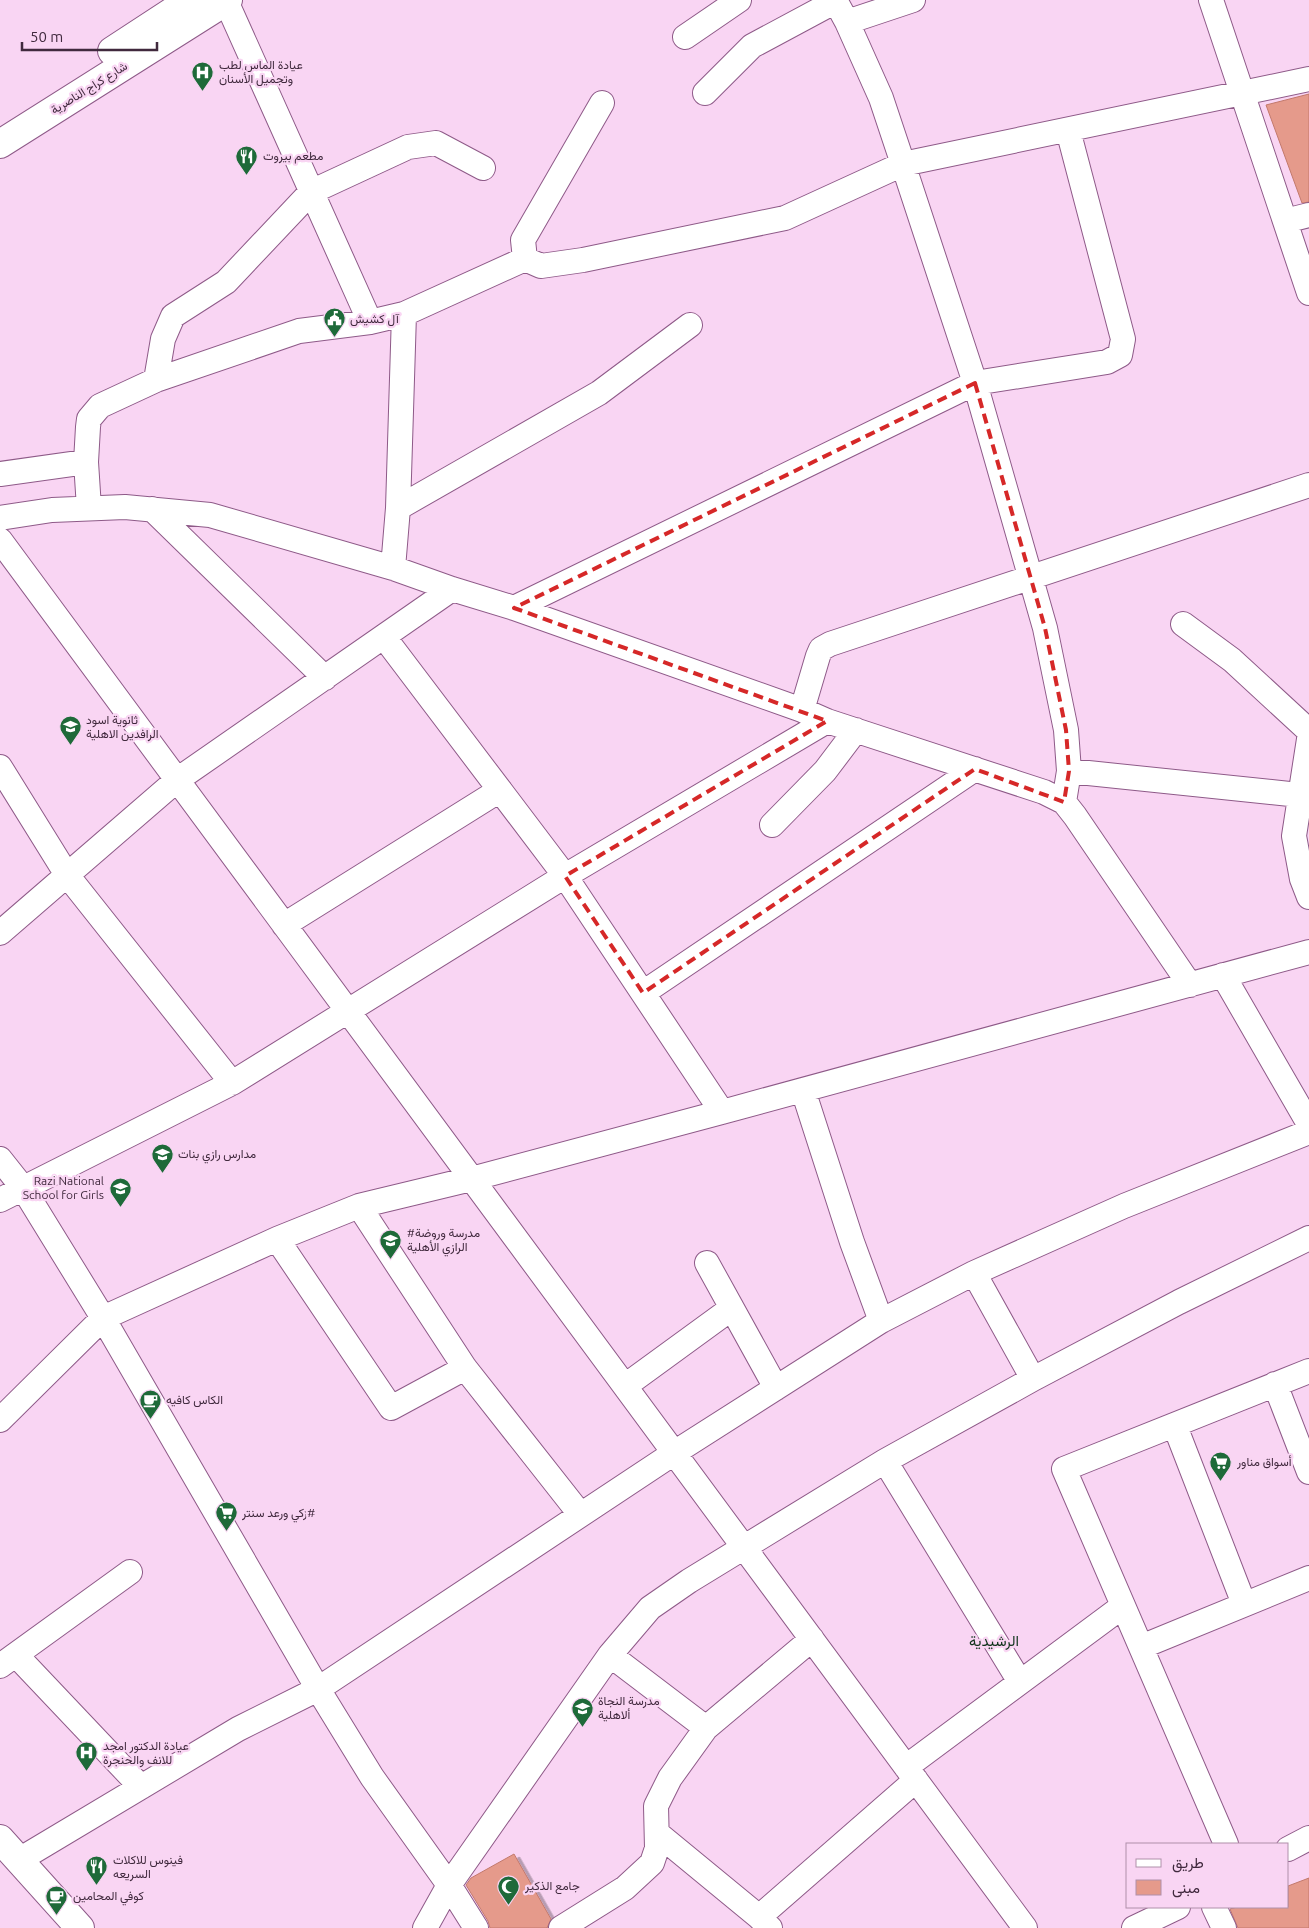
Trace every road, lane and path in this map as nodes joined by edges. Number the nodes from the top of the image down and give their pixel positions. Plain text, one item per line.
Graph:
1 (190, 0) edge
2 (739, 0) edge
3 (912, 0) edge
4 (1212, 0) edge
5 (227, 1) edge
6 (839, 8) edge
7 (685, 37) dead end
8 (1309, 79) edge
9 (706, 93) dead end
10 (1243, 93) junction
11 (602, 103) dead end
12 (0, 125) edge
13 (1068, 130) junction
14 (0, 144) edge
15 (904, 164) junction
16 (482, 168) dead end
17 (311, 192) junction
18 (1309, 215) edge
19 (1285, 221) junction
20 (525, 259) junction
21 (1309, 293) edge
22 (404, 314) junction
23 (370, 322) junction
24 (690, 325) dead end
25 (156, 380) junction
26 (975, 383) junction
27 (86, 462) junction
28 (0, 474) edge
29 (1309, 485) edge
30 (89, 508) junction
31 (398, 508) junction
32 (152, 510) junction
33 (0, 518) edge
34 (0, 540) edge
35 (393, 568) junction
36 (1031, 578) junction
37 (452, 589) junction
38 (514, 608) junction
39 (1183, 624) dead end
40 (384, 637) junction
41 (325, 678) junction
42 (802, 710) junction
43 (827, 721) junction
44 (856, 730) junction
45 (1309, 731) edge
46 (1309, 739) edge
47 (0, 767) edge
48 (975, 769) junction
49 (1069, 771) junction
50 (177, 780) junction
51 (500, 790) junction
52 (1305, 795) edge
53 (1064, 802) junction
54 (772, 825) dead end
55 (67, 875) junction
56 (565, 876) junction
57 (1309, 897) edge
58 (284, 925) junction
59 (0, 933) edge
60 (1309, 952) edge
61 (1223, 976) junction
62 (1190, 985) junction
63 (643, 992) junction
64 (348, 1012) junction
65 (232, 1083) junction
66 (803, 1090) junction
67 (722, 1112) junction
68 (1309, 1124) edge
69 (1309, 1132) edge
70 (0, 1159) edge
71 (471, 1178) junction
72 (23, 1188) junction
73 (0, 1200) edge
74 (358, 1206) junction
75 (1309, 1238) edge
76 (277, 1239) junction
77 (707, 1263) dead end
78 (974, 1273) junction
79 (732, 1308) junction
80 (103, 1318) junction
81 (881, 1321) junction
82 (465, 1368) junction
83 (1309, 1371) edge
84 (1033, 1379) junction
85 (1275, 1384) junction
86 (625, 1386) junction
87 (776, 1388) junction
88 (0, 1420) edge
89 (1175, 1426) junction
90 (674, 1453) junction
91 (886, 1461) junction
92 (1309, 1472) edge
93 (580, 1514) junction
94 (743, 1547) junction
95 (130, 1572) dead end
96 (1309, 1578) edge
97 (1244, 1604) junction
98 (1123, 1606) junction
99 (812, 1639) junction
100 (1141, 1647) junction
101 (610, 1655) junction
102 (8, 1661) edge
103 (1020, 1682) junction
104 (318, 1689) junction
105 (706, 1728) junction
106 (911, 1774) junction
107 (141, 1787) junction
108 (657, 1833) junction
109 (1309, 1838) edge
110 (0, 1839) edge
111 (1226, 1843) edge
112 (1289, 1848) edge
113 (19, 1860) junction
114 (449, 1885) junction
115 (1176, 1908) edge
116 (1214, 1908) edge
117 (764, 1922) edge
118 (80, 1928) edge
119 (425, 1928) edge
120 (476, 1928) edge
121 (561, 1928) edge
122 (1025, 1928) edge
123 (1134, 1928) edge
124 (1224, 1928) edge

1 - 12 main road, شارع كراج الناصرية
2 - 7 street
3 - 6 street
4 - 10 street
5 - 14 main road, شارع كراج الناصرية
5 - 17 street
6 - 9 street
6 - 15 street
8 - 10 street
10 - 13 street
10 - 19 street
11 - 20 street
13 - 15 street
13 - 26 street
15 - 20 street
15 - 26 street
16 - 17 street
17 - 23 street
17 - 25 street
18 - 19 street
19 - 21 street
20 - 22 street
22 - 23 street
22 - 31 street
23 - 25 street
24 - 31 street
25 - 27 street
26 - 36 street
26 - 38 street
27 - 28 street
27 - 30 street
29 - 36 street
30 - 32 street
30 - 33 street
31 - 35 street
32 - 35 street
32 - 41 street
34 - 50 street
35 - 37 street
36 - 42 street
36 - 49 street
37 - 38 street
37 - 40 street
38 - 42 street
39 - 45 street
40 - 41 street
40 - 51 street
41 - 50 street
42 - 43 street
43 - 44 street
43 - 56 street
44 - 48 street
44 - 54 street
46 - 52 street
47 - 55 street
48 - 53 street
48 - 63 street
49 - 52 street
49 - 53 street
50 - 55 street
50 - 58 street
51 - 56 street
51 - 58 street
52 - 57 street
53 - 62 street
55 - 59 street
55 - 65 street
56 - 63 street
56 - 64 street
58 - 64 street
60 - 61 street
61 - 62 street
61 - 68 street
62 - 66 street
63 - 67 street
64 - 65 street
64 - 71 street
65 - 72 street
66 - 67 street
66 - 81 street
67 - 71 street
69 - 78 street
70 - 72 street
71 - 74 street
71 - 86 street
72 - 73 street
72 - 80 street
74 - 76 street
74 - 82 street
75 - 84 street
76 - 80 street
76 - 82 street
77 - 79 street
78 - 81 street
78 - 84 street
79 - 86 street
79 - 87 street
80 - 88 street
80 - 104 street
81 - 87 street
82 - 93 street
83 - 85 street
84 - 91 street
85 - 89 street
85 - 92 street
86 - 90 street
87 - 90 street
89 - 97 street
89 - 98 street
90 - 93 street
90 - 94 street
91 - 94 street
91 - 103 street
93 - 104 street
94 - 99 street
94 - 101 street
95 - 102 street
96 - 97 street
97 - 100 street
98 - 100 street
98 - 103 street
99 - 105 street
99 - 106 street
100 - 111 street
101 - 105 street
101 - 114 street
102 - 107 street
103 - 106 street
104 - 107 street
104 - 114 street
105 - 108 street
106 - 117 street
106 - 122 street
107 - 113 street
108 - 117 street
108 - 121 street
109 - 112 street
110 - 113 main road
113 - 118 main road
114 - 119 street
114 - 120 street
115 - 123 street
116 - 124 street

